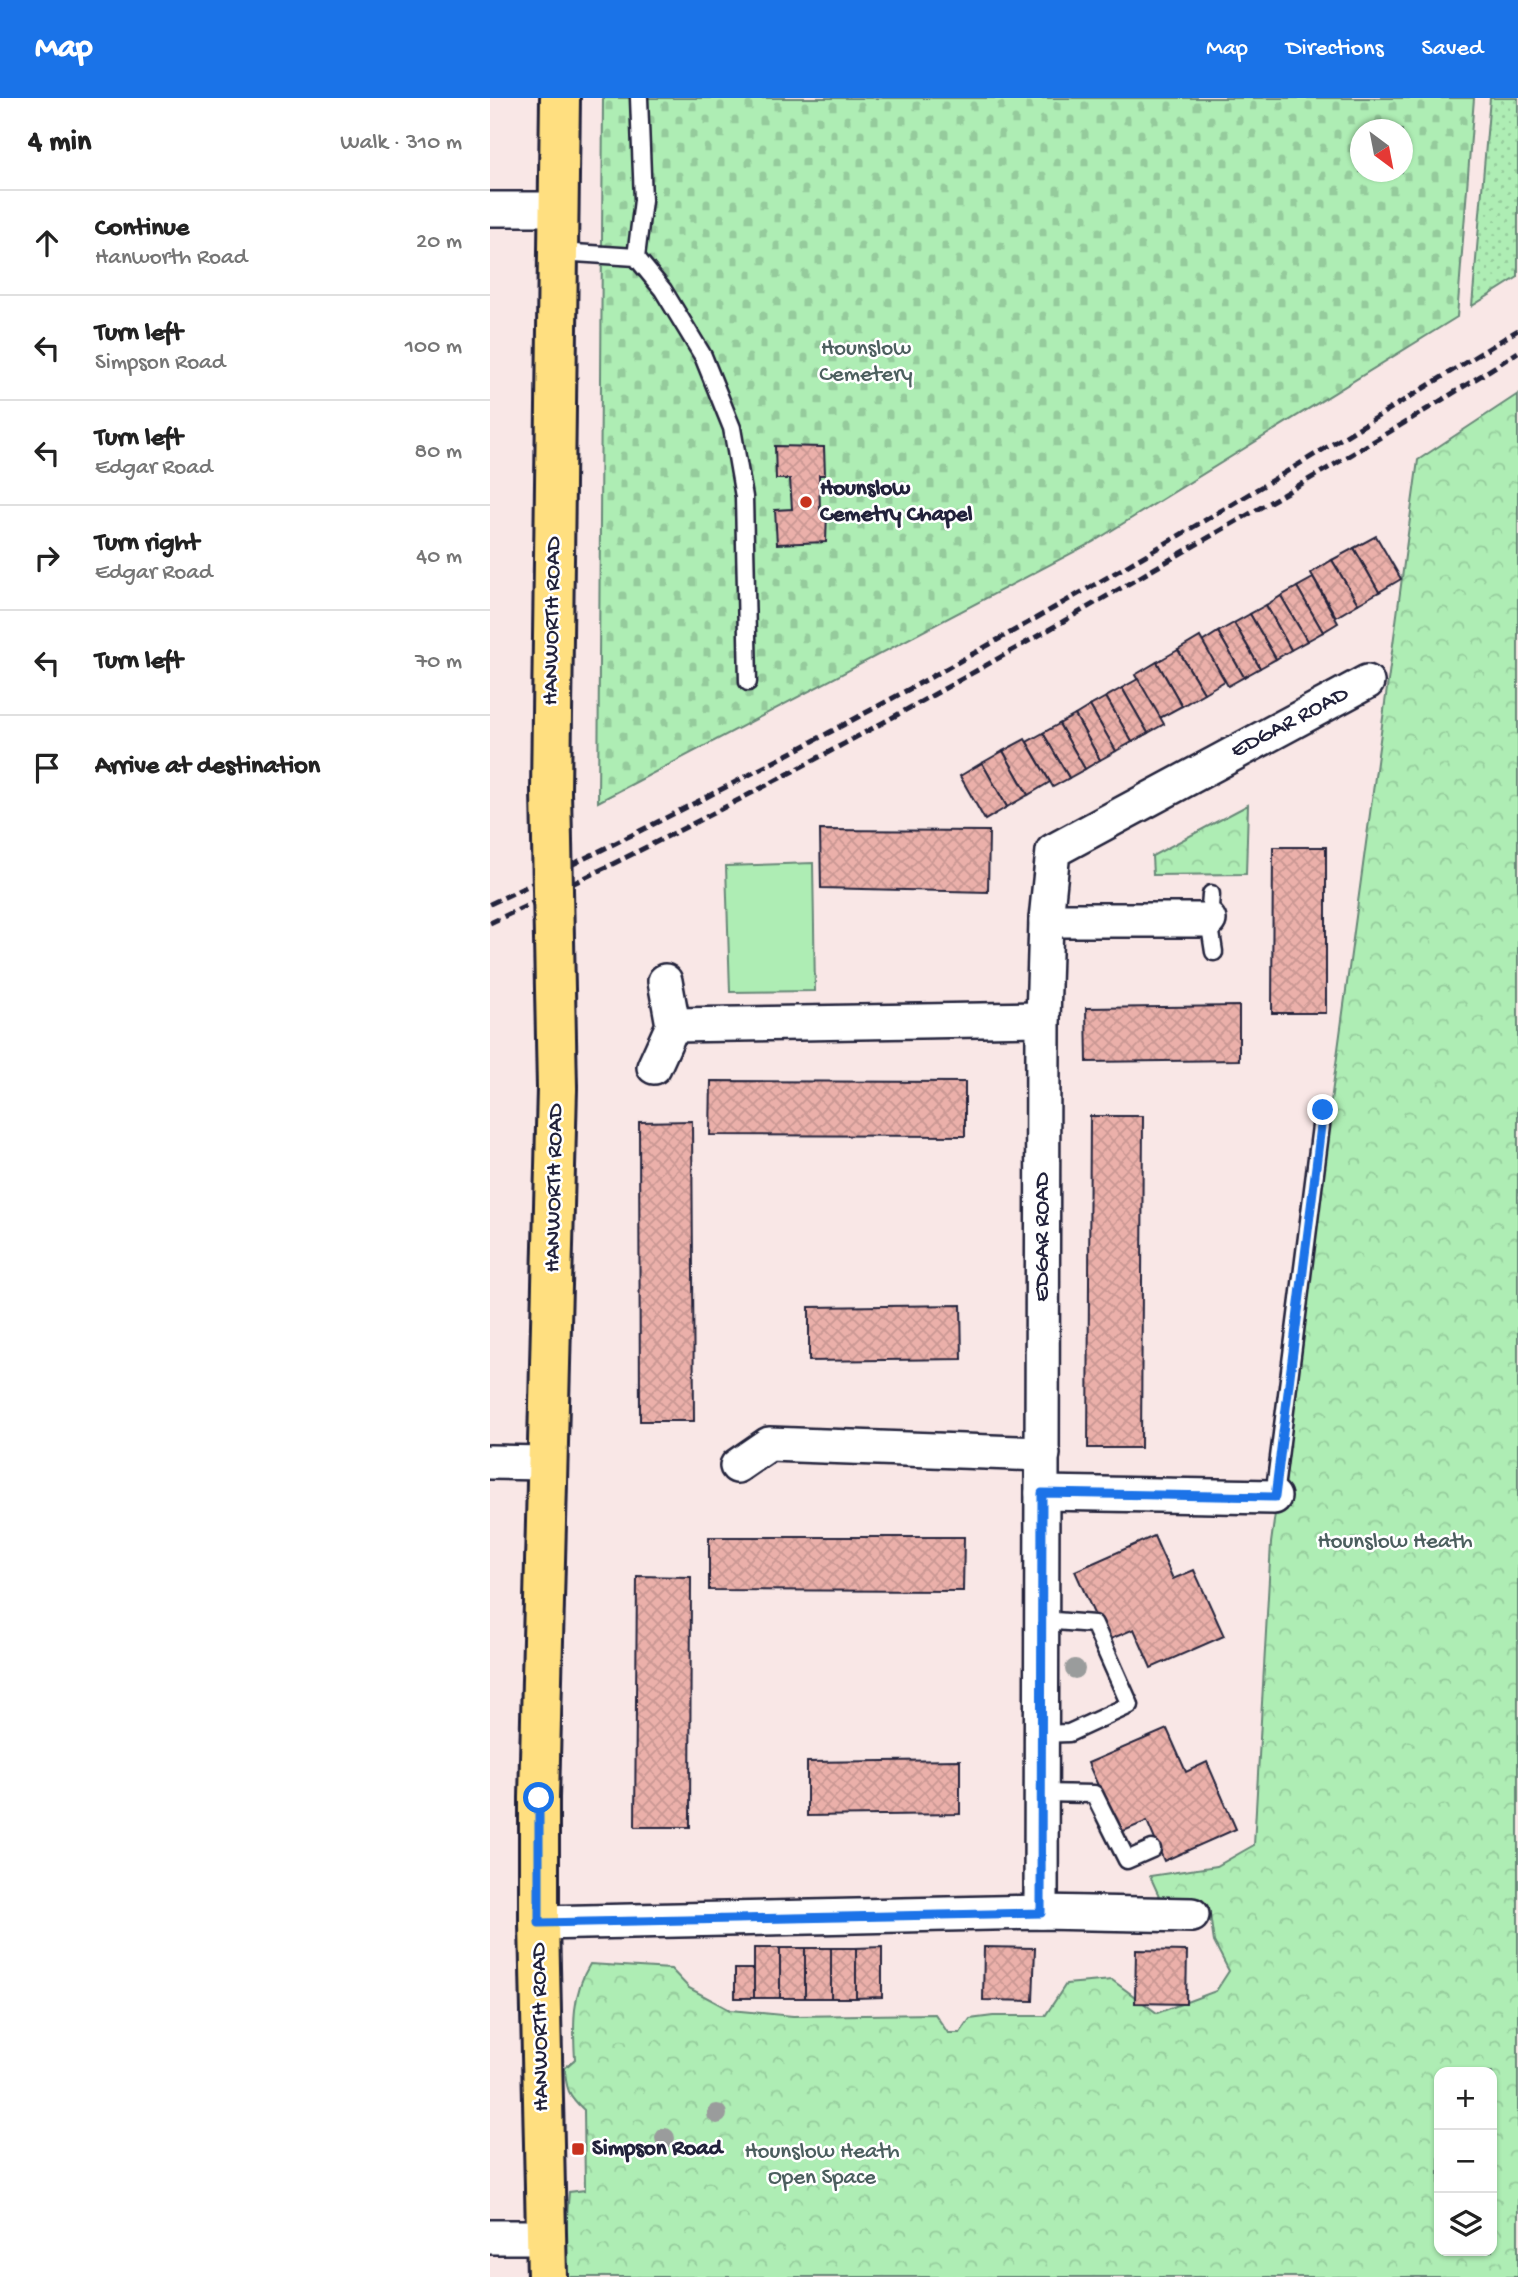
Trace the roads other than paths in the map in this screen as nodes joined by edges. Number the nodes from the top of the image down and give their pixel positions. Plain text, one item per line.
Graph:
1 (560, 98) edge
2 (639, 98) edge
3 (490, 209) edge
4 (560, 209) junction
5 (559, 253) junction
6 (636, 257) junction
7 (748, 682) dead end
8 (1367, 682) dead end
9 (1046, 920) junction
10 (1211, 922) dead end
11 (665, 981) dead end
12 (1043, 1019) junction
13 (673, 1025) junction
14 (654, 1067) dead end
15 (1323, 1110) dead end
16 (1043, 1454) junction
17 (490, 1462) edge
18 (549, 1463) junction
19 (737, 1466) dead end
20 (1042, 1493) junction
21 (1275, 1497) joint
22 (1042, 1620) junction
23 (1041, 1734) junction
24 (1041, 1793) junction
25 (1152, 1849) dead end
26 (1041, 1913) junction
27 (1192, 1915) dead end
28 (539, 1923) junction
29 (490, 2237) edge
30 (547, 2237) junction
31 (547, 2277) edge

1 - 4 main road, HANWORTH ROAD
2 - 6 lane
3 - 4 street
4 - 5 main road, HANWORTH ROAD
5 - 6 lane
5 - 18 main road, HANWORTH ROAD, bridge
6 - 7 lane
8 - 9 street, EDGAR ROAD
9 - 10 street
9 - 12 street, EDGAR ROAD
11 - 13 street
12 - 13 street
12 - 16 street, EDGAR ROAD
13 - 14 street
15 - 21 lane
16 - 19 street
16 - 20 street, EDGAR ROAD
17 - 18 street
18 - 28 main road, HANWORTH ROAD
20 - 21 street
20 - 22 street, EDGAR ROAD
22 - 23 street, EDGAR ROAD
22 - 23 lane
23 - 24 street, EDGAR ROAD
24 - 25 lane
24 - 26 street, EDGAR ROAD
26 - 27 street
26 - 28 street
28 - 30 main road, HANWORTH ROAD
29 - 30 street
30 - 31 main road, HANWORTH ROAD

